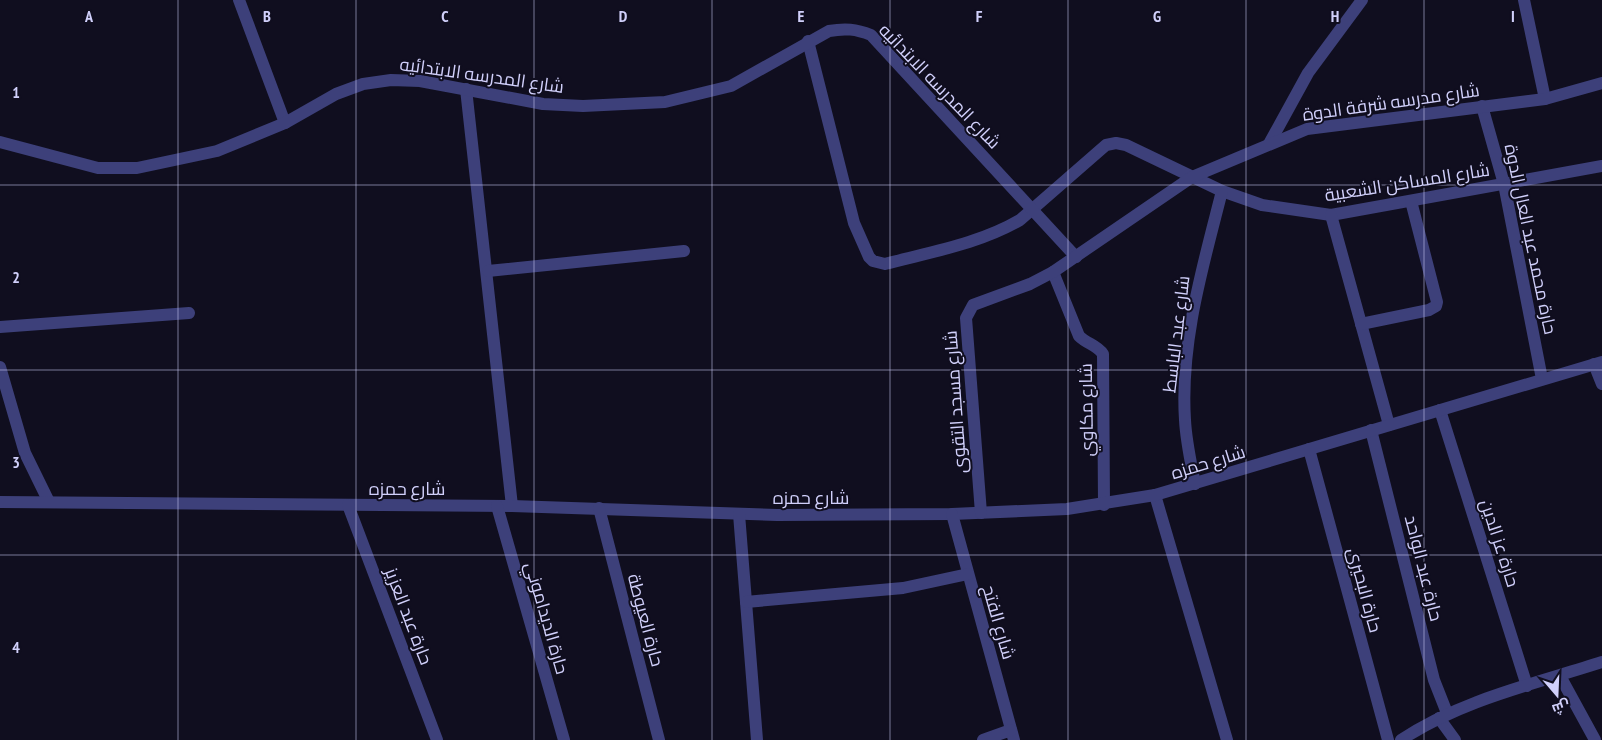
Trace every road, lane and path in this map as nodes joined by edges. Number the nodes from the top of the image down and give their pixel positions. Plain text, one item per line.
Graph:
1 (239, 0) edge
2 (1362, 0) edge
3 (1524, 0) edge
4 (808, 40) junction
5 (1602, 83) edge
6 (466, 89) junction
7 (1546, 99) junction
8 (1482, 106) junction
9 (285, 123) junction
10 (0, 142) edge
11 (1269, 144) junction
12 (1602, 166) edge
13 (1192, 177) junction
14 (1504, 184) junction
15 (1222, 192) junction
16 (1411, 201) junction
17 (1033, 209) junction
18 (1331, 215) junction
19 (684, 251) dead end
20 (1076, 257) junction
21 (488, 271) junction
22 (1053, 272) junction
23 (189, 313) dead end
24 (1361, 324) junction
25 (0, 327) edge
26 (1598, 363) edge
27 (0, 368) edge
28 (1542, 379) junction
29 (1602, 384) edge
30 (1440, 410) junction
31 (1389, 425) junction
32 (1371, 430) junction
33 (1309, 449) junction
34 (1195, 484) junction
35 (1155, 495) junction
36 (0, 502) edge
37 (49, 502) junction
38 (348, 505) junction
39 (1104, 505) junction
40 (497, 506) junction
41 (512, 506) junction
42 (599, 508) junction
43 (981, 513) junction
44 (739, 514) junction
45 (952, 514) junction
46 (968, 574) junction
47 (746, 602) junction
48 (1602, 662) edge
49 (1560, 676) junction
50 (1527, 686) junction
51 (1443, 716) junction
52 (1012, 735) edge
53 (437, 740) edge
54 (564, 740) edge
55 (659, 740) edge
56 (757, 740) edge
57 (983, 740) edge
58 (1227, 740) edge
59 (1388, 740) edge
60 (1401, 740) edge
61 (1455, 740) edge
62 (1596, 740) edge

1 - 9 street
2 - 11 street
3 - 7 street
4 - 6 street, شارع المدرسه الابتدائيه
4 - 17 street, شارع المدرسه الابتدائيه
4 - 17 street, شارع المساكن الشعبية
5 - 7 street, شارع مدرسه شرفة الدوة
6 - 9 street, شارع المدرسه الابتدائيه
6 - 21 street
7 - 8 street, شارع مدرسه شرفة الدوة
8 - 11 street, شارع مدرسه شرفة الدوة
8 - 14 street, حارة محمد عبد العال الدوة
9 - 10 street, شارع المدرسه الابتدائيه
11 - 13 street, شارع مدرسه شرفة الدوة
12 - 14 street, شارع المساكن الشعبية
13 - 15 street, شارع المساكن الشعبية
13 - 17 street, شارع المساكن الشعبية
13 - 20 street, شارع مسجد التقوى
14 - 16 street, شارع المساكن الشعبية
14 - 28 street, حارة محمد عبد العال الدوة
15 - 18 street, شارع المساكن الشعبية
15 - 34 street, شارع عبد الباسط
16 - 18 street, شارع المساكن الشعبية
16 - 24 street
17 - 20 street, شارع المدرسه الابتدائيه
18 - 24 street
19 - 21 street
20 - 22 street, شارع مسجد التقوى
21 - 41 street
22 - 39 street, شارع مكاوي
22 - 43 street, شارع مسجد التقوى
23 - 25 street
24 - 31 street
26 - 28 street, شارع حمزه
26 - 29 street
27 - 37 street
28 - 30 street, شارع حمزه
30 - 31 street, شارع حمزه
30 - 50 street, حارة عز الدين
31 - 32 street, شارع حمزه
32 - 33 street, شارع حمزه
32 - 51 street, حارة عبد الواحد
33 - 34 street, شارع حمزه
33 - 59 street, حارة البحيرى
34 - 35 street, شارع حمزه
35 - 39 street, شارع حمزه
35 - 58 street
36 - 37 street, شارع حمزه
37 - 38 street, شارع حمزه
38 - 40 street, شارع حمزه
38 - 53 street, حارة عبد العزيز
39 - 43 street, شارع حمزه
40 - 41 street, شارع حمزه
40 - 54 street, حارة الديداموني
41 - 42 street, شارع حمزه
42 - 44 street, شارع حمزه
42 - 55 street, حارة العيوطة
43 - 45 street, شارع حمزه
44 - 45 street, شارع حمزه
44 - 47 street
45 - 46 street, شارع الفتح
46 - 47 street
46 - 52 street, شارع الفتح
47 - 56 street
48 - 49 street
49 - 50 street
49 - 62 street
50 - 51 street
51 - 60 street
51 - 61 street, حارة عبد الواحد
52 - 57 street

